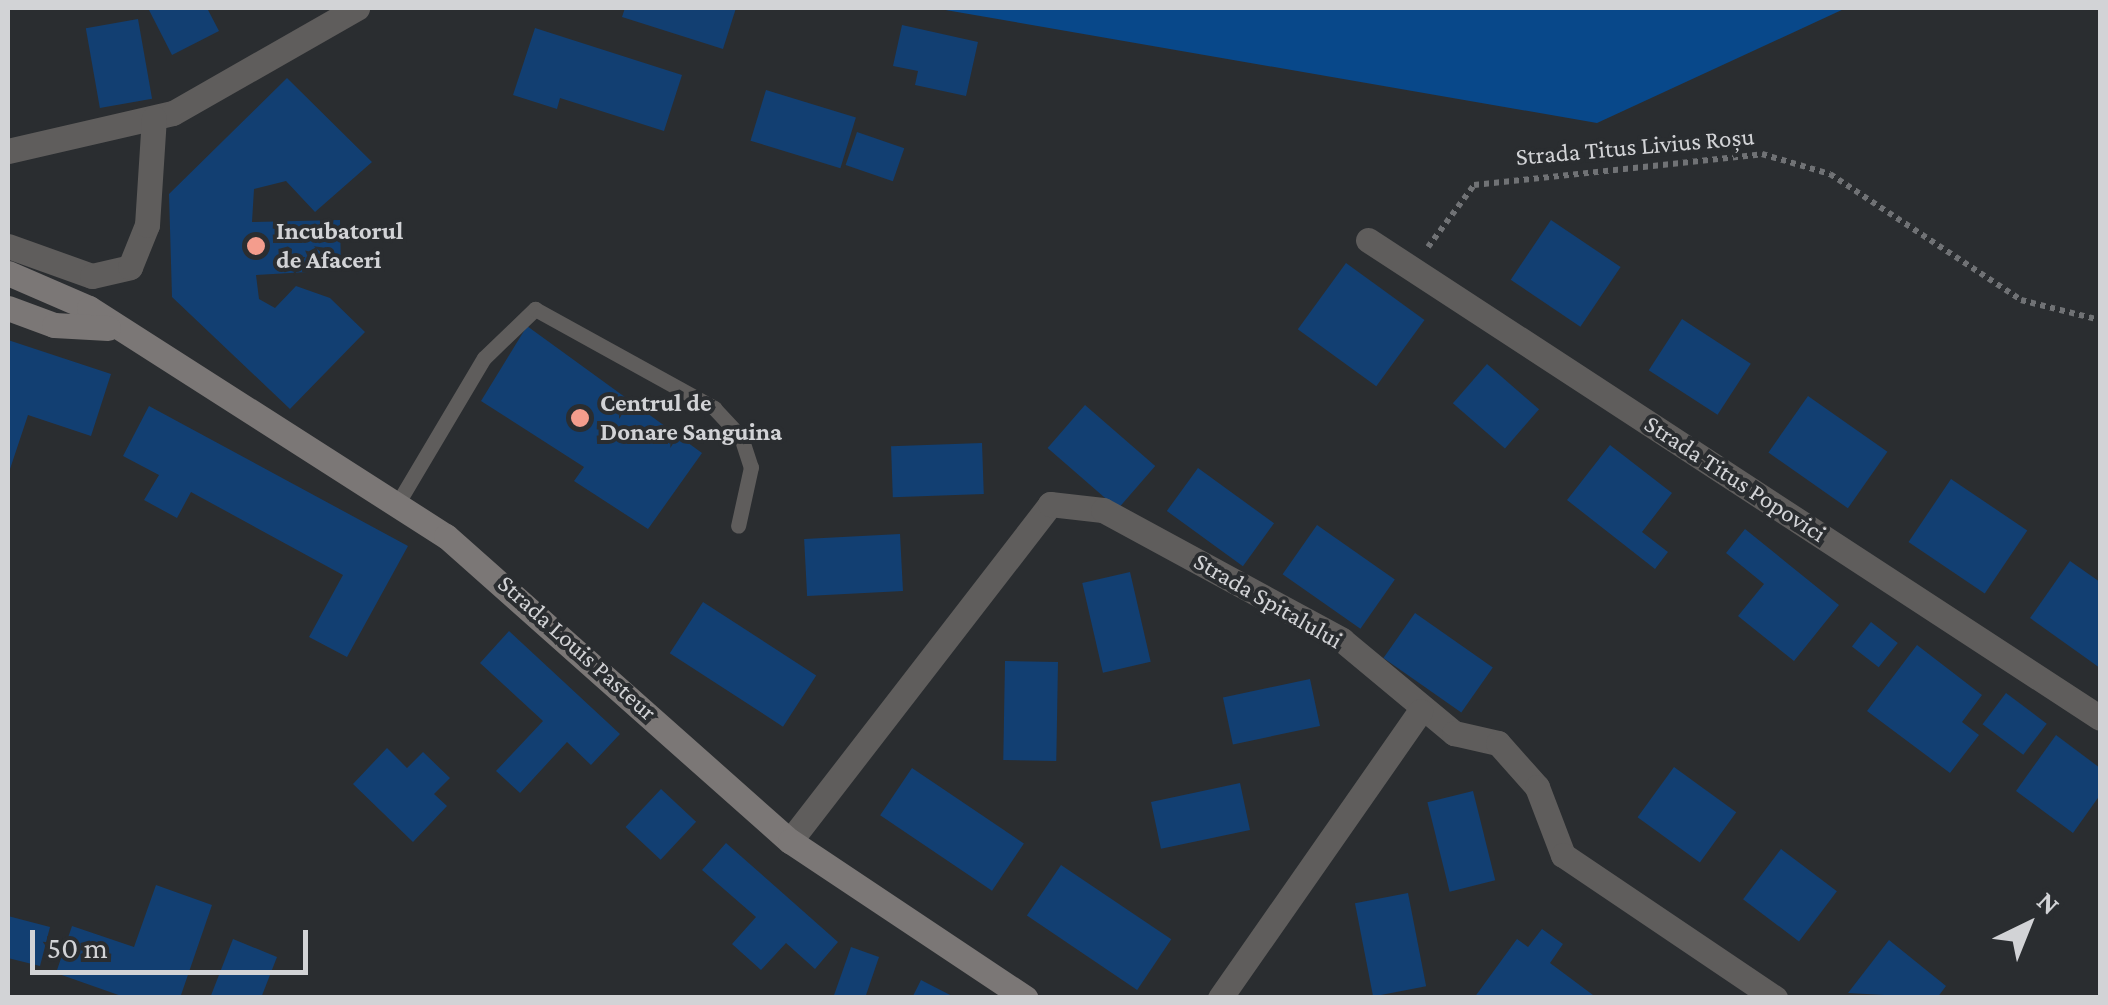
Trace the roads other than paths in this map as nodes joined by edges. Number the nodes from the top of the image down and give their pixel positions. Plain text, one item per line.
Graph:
1 (357, 8) edge
2 (154, 118) junction
3 (8, 152) edge
4 (1368, 240) dead end
5 (8, 246) edge
6 (8, 273) edge
7 (8, 308) edge
8 (108, 328) junction
9 (396, 506) junction
10 (738, 526) dead end
11 (1420, 712) junction
12 (2100, 718) edge
13 (790, 841) junction
14 (1026, 998) edge
15 (1220, 998) edge
16 (1775, 998) edge

1 - 2 street
2 - 3 street
2 - 5 street
4 - 12 street, Strada Titus Popovici
6 - 8 main road, Strada Louis Pasteur
7 - 8 main road, Strada Louis Pasteur
8 - 9 main road, Strada Louis Pasteur
9 - 10 lane
9 - 13 main road, Strada Louis Pasteur
11 - 13 street, Strada Spitalului
11 - 15 street
11 - 16 street, Strada Spitalului
13 - 14 main road, Strada Louis Pasteur

